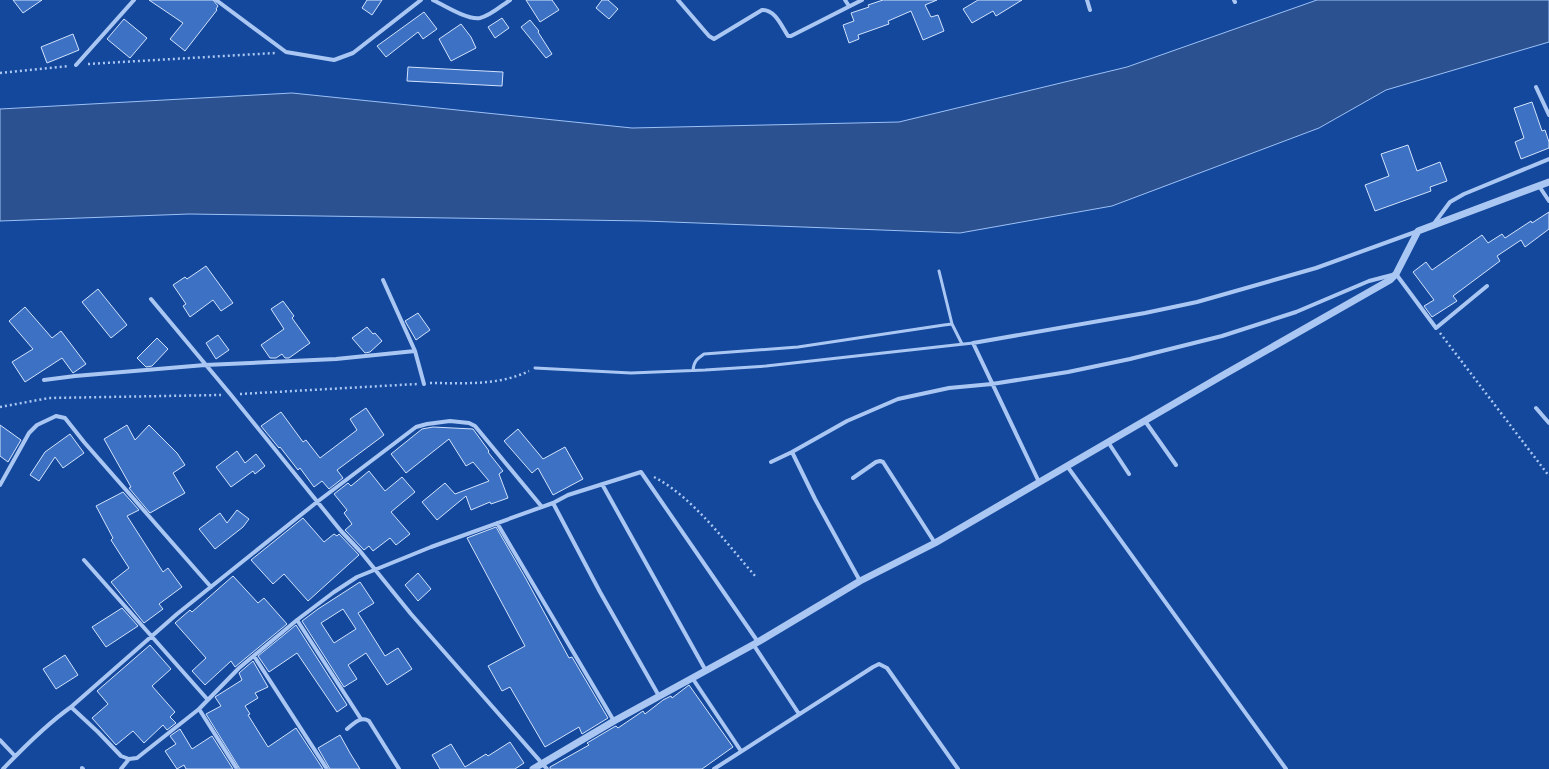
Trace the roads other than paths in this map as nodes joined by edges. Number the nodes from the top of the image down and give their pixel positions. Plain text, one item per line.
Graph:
1 (134, 0) edge
2 (216, 0) edge
3 (421, 0) edge
4 (433, 0) edge
5 (510, 0) edge
6 (678, 0) edge
7 (845, 0) edge
8 (862, 0) edge
9 (1087, 0) edge
10 (849, 6) junction
11 (1090, 10) dead end
12 (76, 65) road end
13 (1536, 87) dead end
14 (1549, 115) edge
15 (1549, 159) edge
16 (1549, 182) edge
17 (1539, 186) junction
18 (1549, 201) edge
19 (1433, 225) junction
20 (1418, 231) junction
21 (939, 271) dead end
22 (1396, 274) junction
23 (383, 280) dead end
24 (1487, 286) dead end
25 (151, 299) dead end
26 (952, 324) junction
27 (973, 343) junction
28 (962, 344) junction
29 (415, 351) junction
30 (205, 365) junction
31 (535, 368) road end
32 (693, 370) junction
33 (44, 380) dead end
34 (424, 384) road end
35 (992, 384) junction
36 (1536, 408) dead end
37 (1145, 420) junction
38 (1549, 423) edge
39 (1108, 442) junction
40 (792, 452) junction
41 (771, 462) dead end
42 (1176, 465) dead end
43 (1068, 466) junction
44 (1129, 474) dead end
45 (853, 478) dead end
46 (1038, 482) junction
47 (602, 484) junction
48 (0, 486) edge
49 (317, 502) junction
50 (553, 503) junction
51 (542, 507) junction
52 (497, 523) junction
53 (935, 543) junction
54 (84, 560) dead end
55 (375, 569) junction
56 (860, 581) junction
57 (211, 587) junction
58 (297, 620) junction
59 (151, 637) junction
60 (756, 643) junction
61 (254, 656) junction
62 (706, 671) junction
63 (693, 679) junction
64 (660, 697) junction
65 (208, 700) junction
66 (71, 707) junction
67 (199, 709) junction
68 (799, 714) junction
69 (361, 719) junction
70 (614, 721) junction
71 (347, 729) dead end
72 (0, 740) edge
73 (741, 751) junction
74 (15, 756) junction
75 (130, 759) junction
76 (545, 766) edge
77 (3, 769) edge
78 (121, 769) edge
79 (237, 769) edge
80 (327, 769) edge
81 (399, 769) edge
82 (533, 769) edge
83 (714, 769) edge
84 (958, 769) edge
85 (1286, 769) edge

1 - 12 street
2 - 3 street
4 - 5 street
6 - 10 street
7 - 10 street
8 - 10 street
9 - 11 street
13 - 14 street
15 - 19 street
16 - 17 street
17 - 18 street
17 - 19 street
19 - 20 street
20 - 22 street
20 - 27 street
21 - 26 lane
22 - 24 street
22 - 35 street
22 - 37 street
23 - 29 street
25 - 30 street
26 - 28 lane
26 - 32 lane
27 - 28 lane
27 - 35 street
28 - 32 lane
29 - 30 street
29 - 34 street
30 - 33 street
30 - 49 street
31 - 32 lane
35 - 40 street
35 - 46 street
36 - 38 street
37 - 39 street
37 - 42 street
39 - 43 street
39 - 44 street
40 - 41 street
40 - 56 street
43 - 46 street
43 - 85 street
45 - 53 street
46 - 53 street
47 - 50 street
47 - 60 street
47 - 62 street
48 - 57 street
49 - 51 street
49 - 55 street
49 - 57 street
50 - 51 street
50 - 64 street
51 - 52 street
52 - 55 street
52 - 70 street
53 - 56 street
54 - 59 street
55 - 58 street
55 - 76 street
56 - 60 street
57 - 59 street
58 - 61 street
58 - 69 street
59 - 65 street
59 - 66 street
60 - 62 street
60 - 68 street
61 - 65 street
61 - 80 street
62 - 63 street
63 - 64 street
63 - 73 street
64 - 70 street
65 - 67 street
66 - 74 street
66 - 75 street
67 - 75 street
67 - 79 street
68 - 73 street
68 - 84 street
69 - 71 street
69 - 81 street
70 - 76 street
72 - 74 street
73 - 83 street
74 - 77 street
75 - 78 street
76 - 82 street

